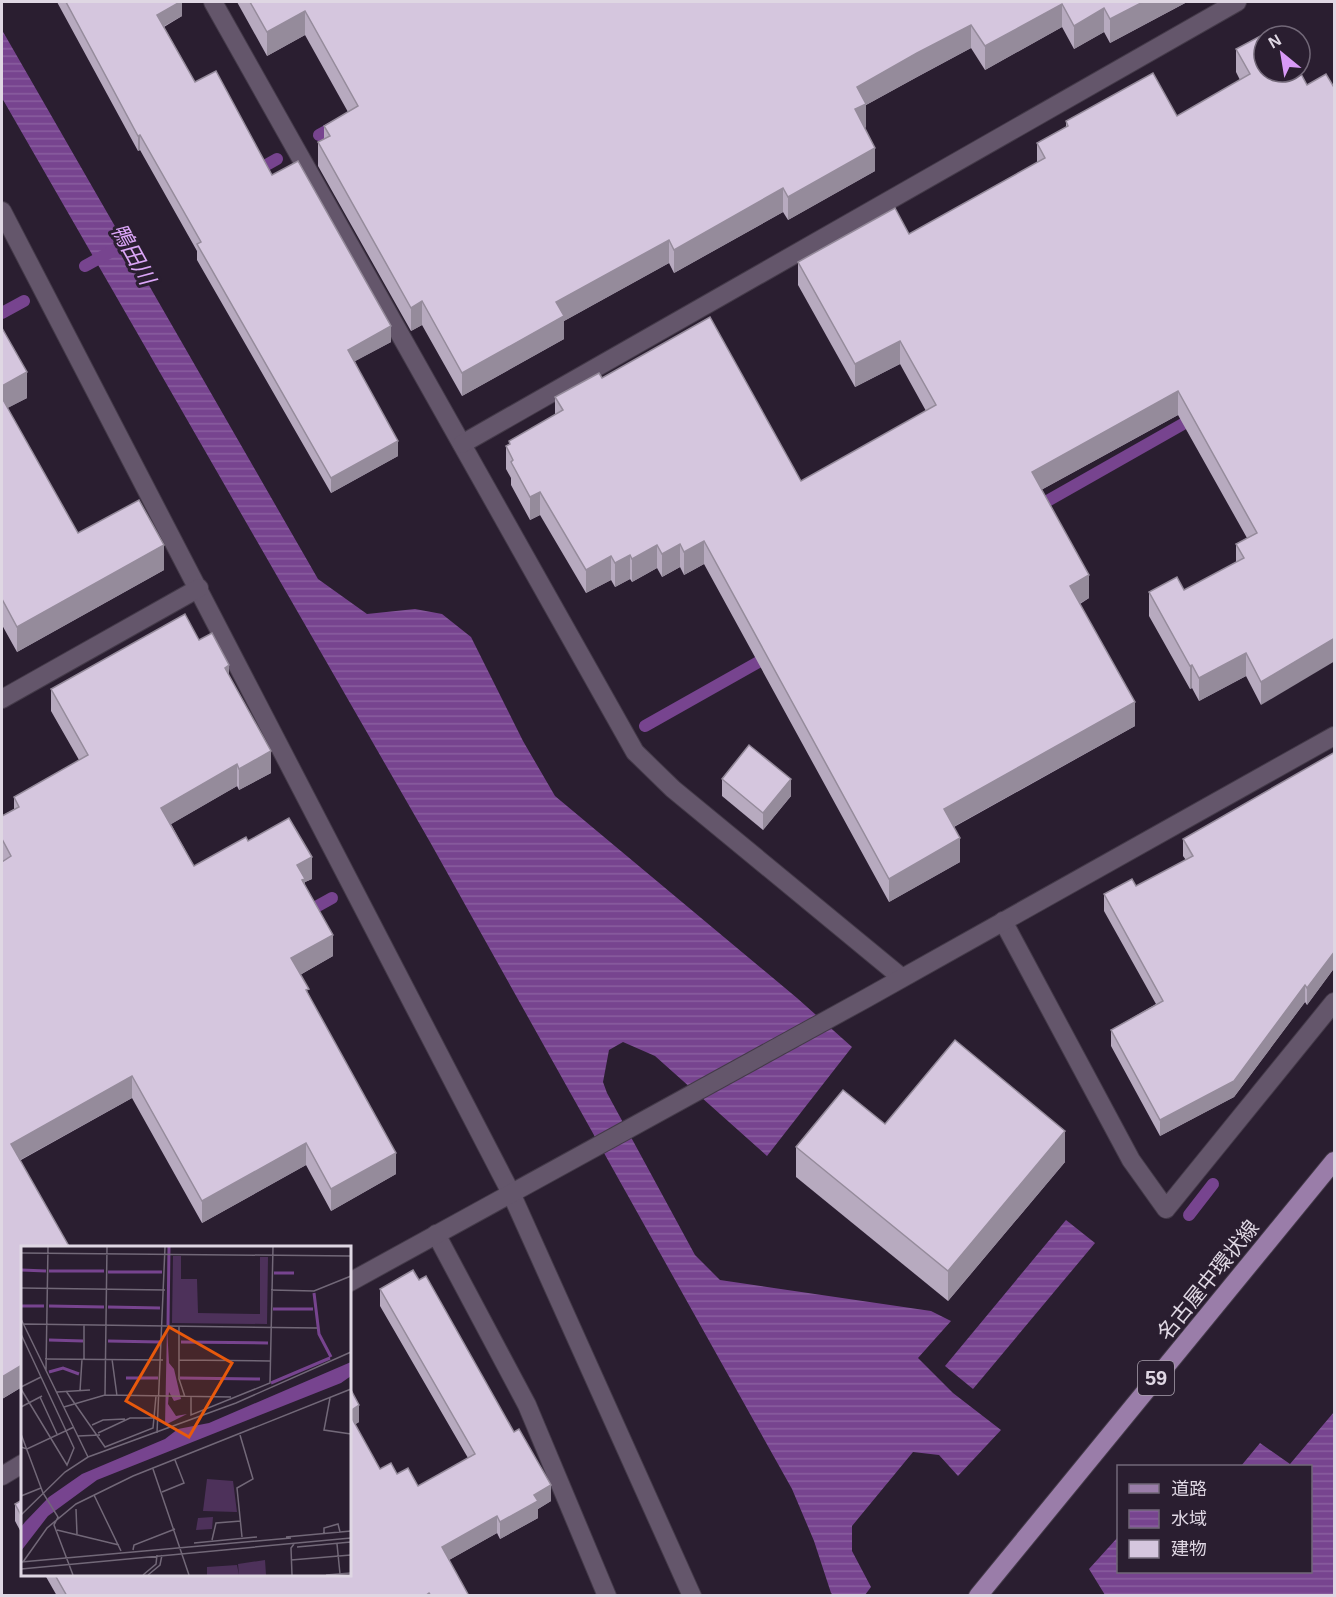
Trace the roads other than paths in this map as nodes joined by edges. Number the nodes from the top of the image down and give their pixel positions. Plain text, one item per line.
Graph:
1 (213, 2) edge
2 (1237, 2) edge
3 (2, 211) edge
4 (462, 444) junction
5 (199, 588) junction
6 (2, 699) edge
7 (1335, 736) edge
8 (1003, 921) junction
9 (901, 977) junction
10 (1335, 1002) edge
11 (1335, 1161) edge
12 (511, 1193) junction
13 (436, 1234) junction
14 (351, 1281) edge
15 (21, 1465) edge
16 (2, 1476) edge
17 (607, 1596) edge
18 (692, 1596) edge
19 (978, 1596) edge

1 - 4 street
2 - 4 street
3 - 5 street
4 - 9 street
5 - 6 street
5 - 12 street
7 - 8 street
8 - 9 street
8 - 10 street
9 - 12 street
11 - 19 main road, 名古屋中環状線 / 59
12 - 13 street
12 - 18 street
13 - 14 street
13 - 17 street
15 - 16 street

